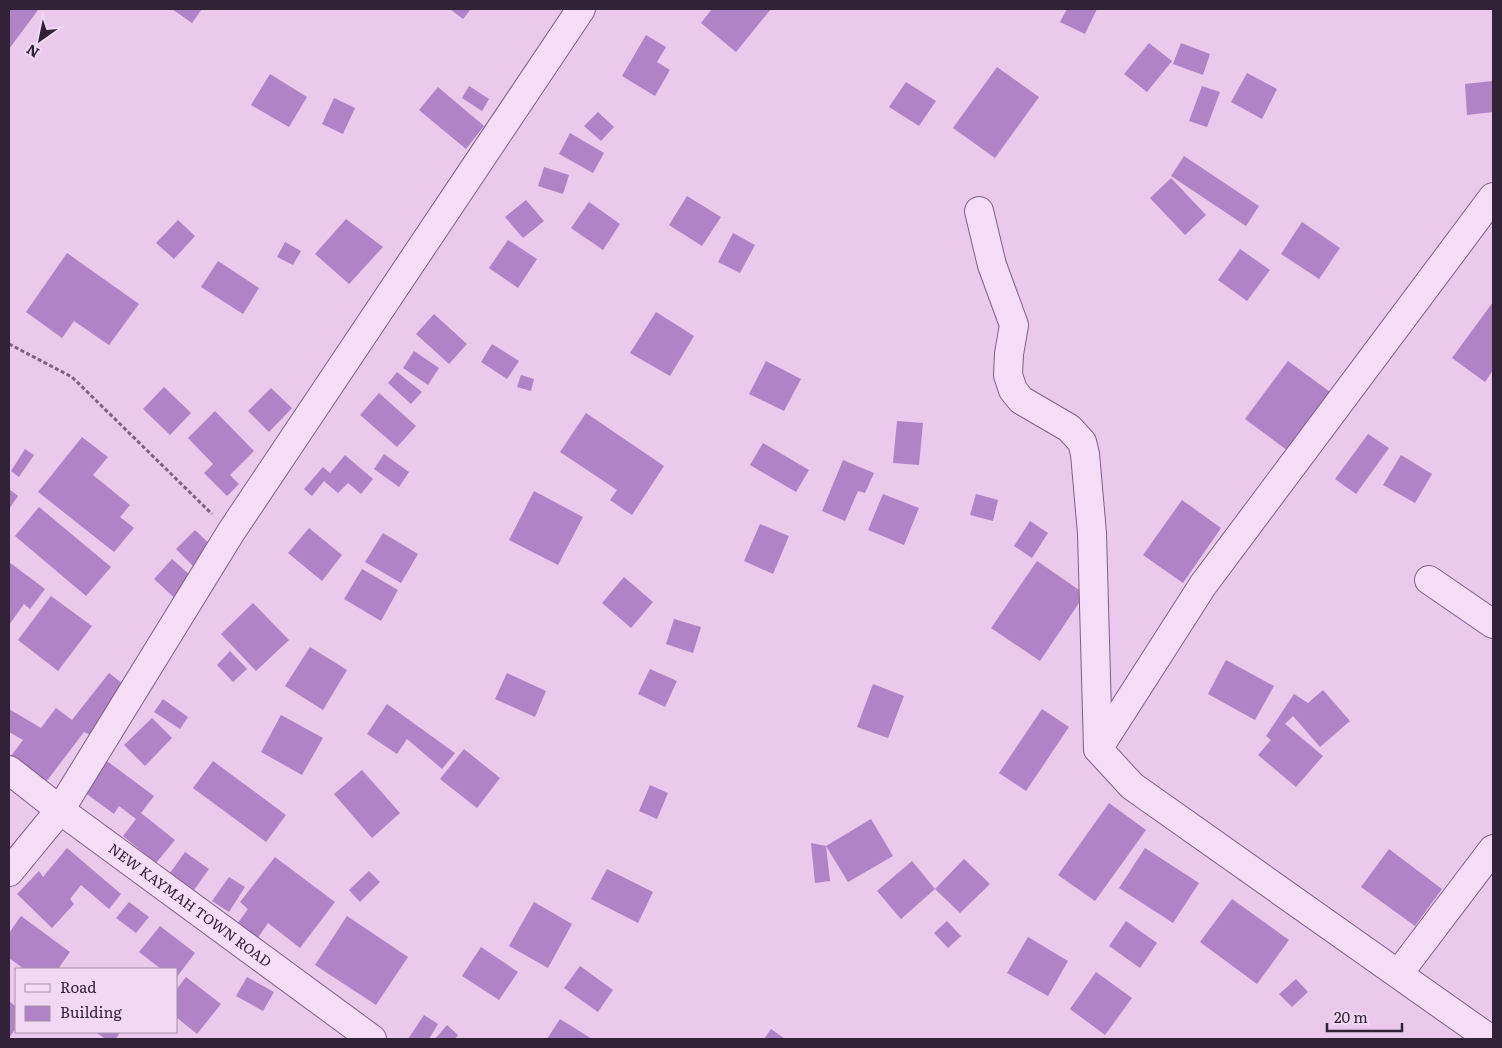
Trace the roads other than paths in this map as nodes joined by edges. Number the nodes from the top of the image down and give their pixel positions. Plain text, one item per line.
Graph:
1 (581, 9) edge
2 (1493, 197) edge
3 (979, 211) dead end
4 (1429, 580) dead end
5 (1493, 624) edge
6 (1098, 749) junction
7 (9, 770) edge
8 (60, 810) junction
9 (1493, 849) edge
10 (9, 872) edge
11 (1399, 974) junction
12 (372, 1039) edge
13 (1490, 1039) edge

1 - 8 street
2 - 6 street
3 - 6 street
4 - 5 street
6 - 11 street
7 - 8 street, NEW KAYMAH TOWN ROAD
8 - 10 street
8 - 12 street, NEW KAYMAH TOWN ROAD
9 - 11 street
11 - 13 street

